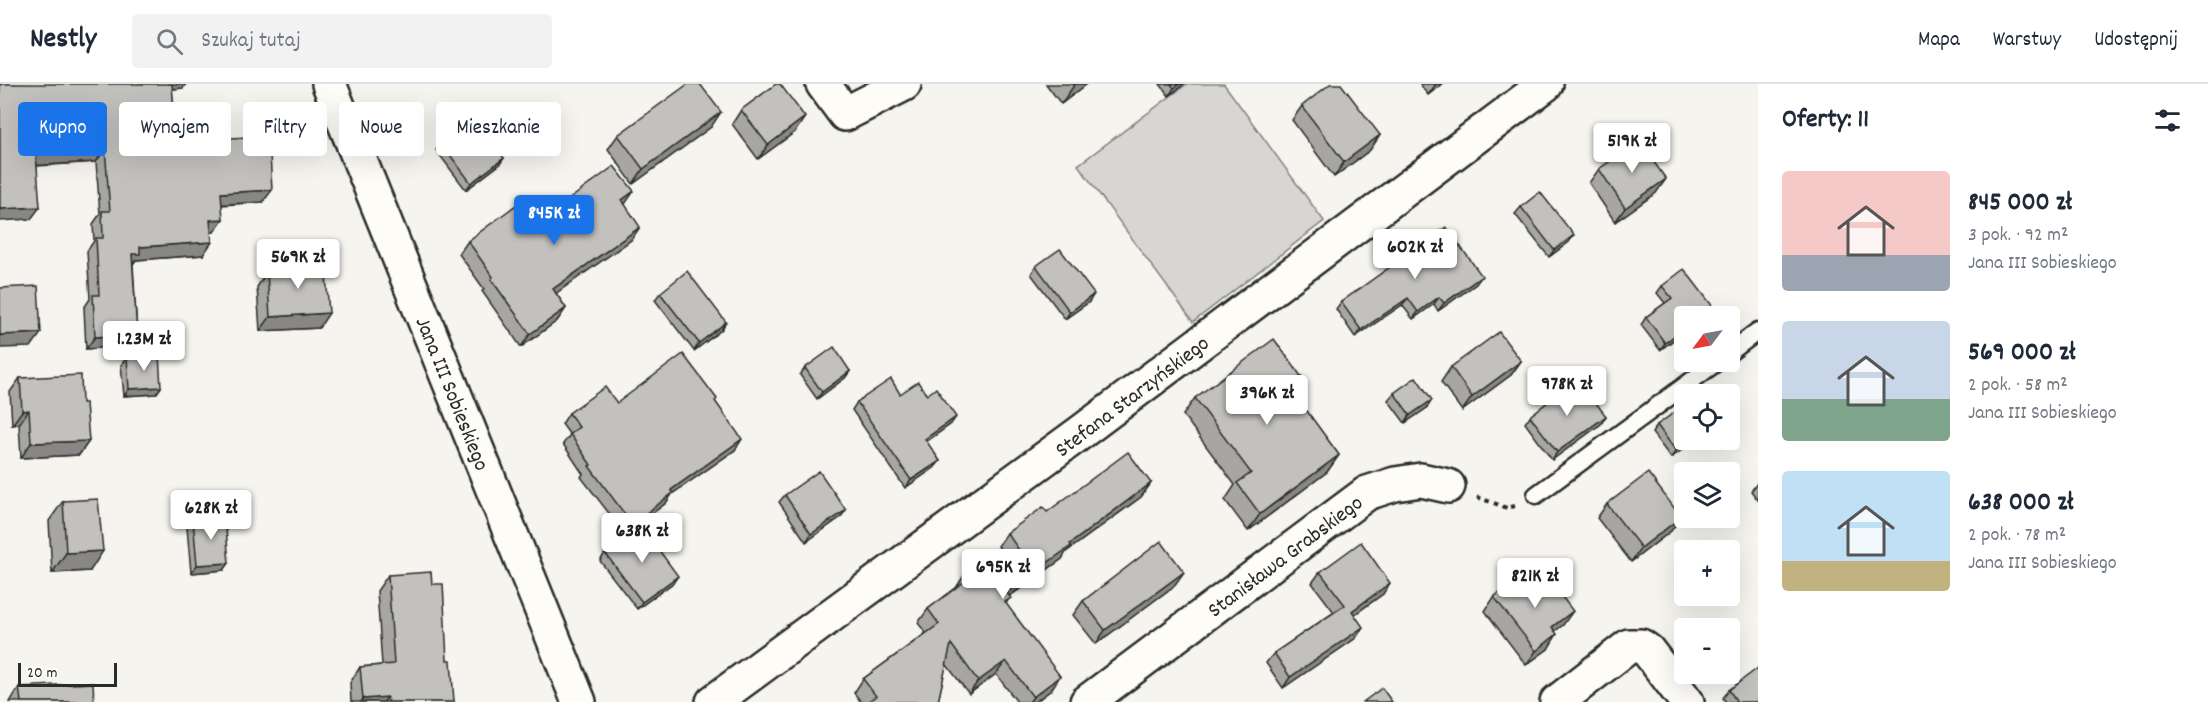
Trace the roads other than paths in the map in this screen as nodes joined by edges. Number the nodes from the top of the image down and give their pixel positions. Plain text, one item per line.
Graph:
1 (329, 84) edge
2 (823, 84) edge
3 (904, 84) edge
4 (1546, 84) edge
5 (1758, 331) edge
6 (1740, 344) edge
7 (1703, 372) edge
8 (1448, 486) road end
9 (1536, 495) road end
10 (579, 702) edge
11 (713, 702) edge
12 (1087, 702) edge
13 (1557, 702) edge
14 (1687, 702) edge

1 - 10 street, Jana III Sobieskiego
2 - 3 street
4 - 11 street, Stefana Starzyńskiego
5 - 6 lane
7 - 9 lane
8 - 12 street, Stanisława Grabskiego
13 - 14 street

